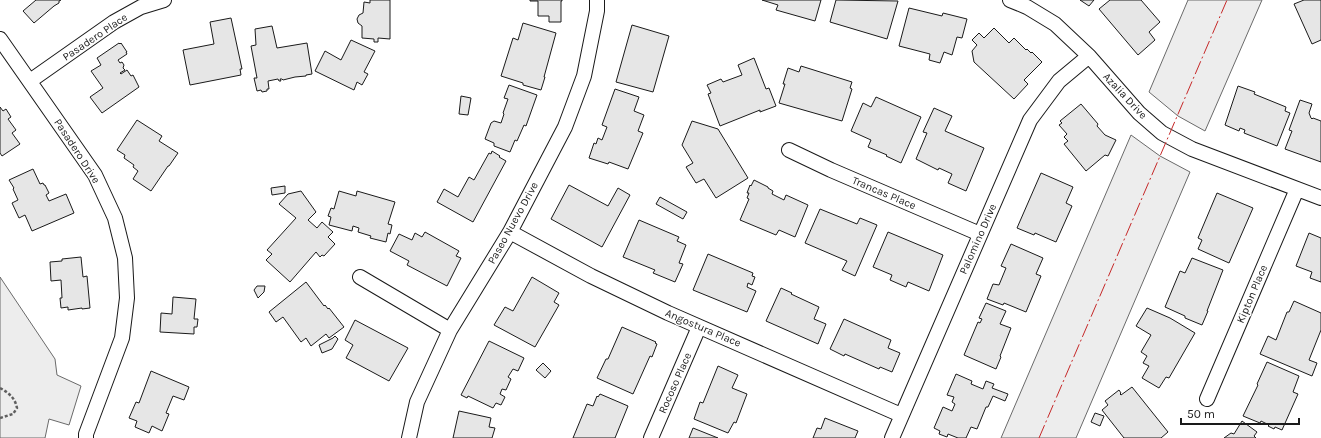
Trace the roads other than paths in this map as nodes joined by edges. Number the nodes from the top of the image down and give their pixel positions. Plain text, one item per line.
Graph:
1 (164, 0) edge
2 (597, 0) edge
3 (1010, 0) edge
4 (0, 39) edge
5 (1089, 56) junction
6 (30, 81) junction
7 (790, 150) dead end
8 (1297, 189) junction
9 (1321, 198) edge
10 (510, 232) junction
11 (980, 234) junction
12 (360, 277) dead end
13 (699, 327) junction
14 (450, 330) junction
15 (1207, 399) dead end
16 (901, 415) junction
17 (86, 438) edge
18 (409, 438) edge
19 (651, 438) edge
20 (892, 438) edge

1 - 6 street, Pasadero Place
2 - 10 street, Paseo Nuevo Drive
3 - 5 street, Azalia Drive
4 - 6 street, Pasadero Drive
5 - 8 street, Azalia Drive
5 - 11 street, Palomino Drive
6 - 17 street, Pasadero Drive
7 - 11 street, Trancas Place
8 - 9 street, Azalia Drive
8 - 15 street, Kipton Place
10 - 13 street, Angostura Place
10 - 14 street, Paseo Nuevo Drive
11 - 16 street, Palomino Drive
12 - 14 street
13 - 16 street, Angostura Place
13 - 19 street, Rocoso Place
14 - 18 street, Paseo Nuevo Drive
16 - 20 street, Palomino Drive

